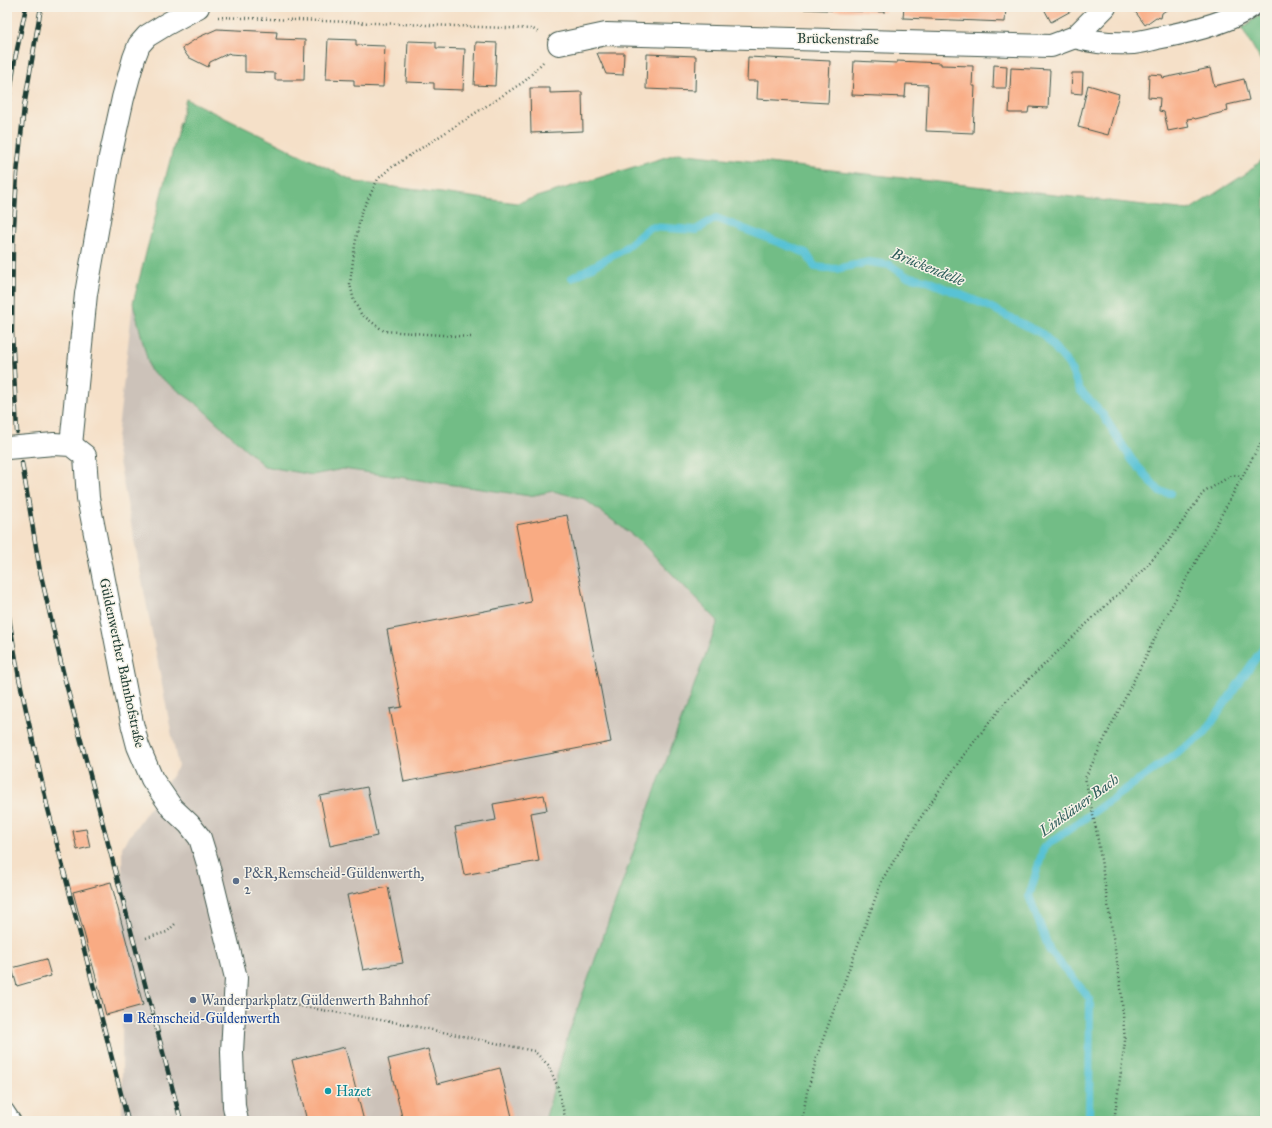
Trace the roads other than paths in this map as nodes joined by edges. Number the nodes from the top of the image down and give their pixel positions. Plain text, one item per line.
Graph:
1 (1105, 7) edge
2 (1250, 7) edge
3 (190, 12) edge
4 (1075, 37) junction
5 (559, 44) road end
6 (71, 445) junction
7 (7, 448) edge
8 (7, 1109) edge
9 (15, 1121) edge
10 (237, 1121) edge

1 - 4 street, Brückenstraße
2 - 4 street
3 - 6 street
4 - 5 street, Brückenstraße
6 - 7 street
6 - 10 street, Güldenwerther Bahnhofstraße
8 - 9 lane

